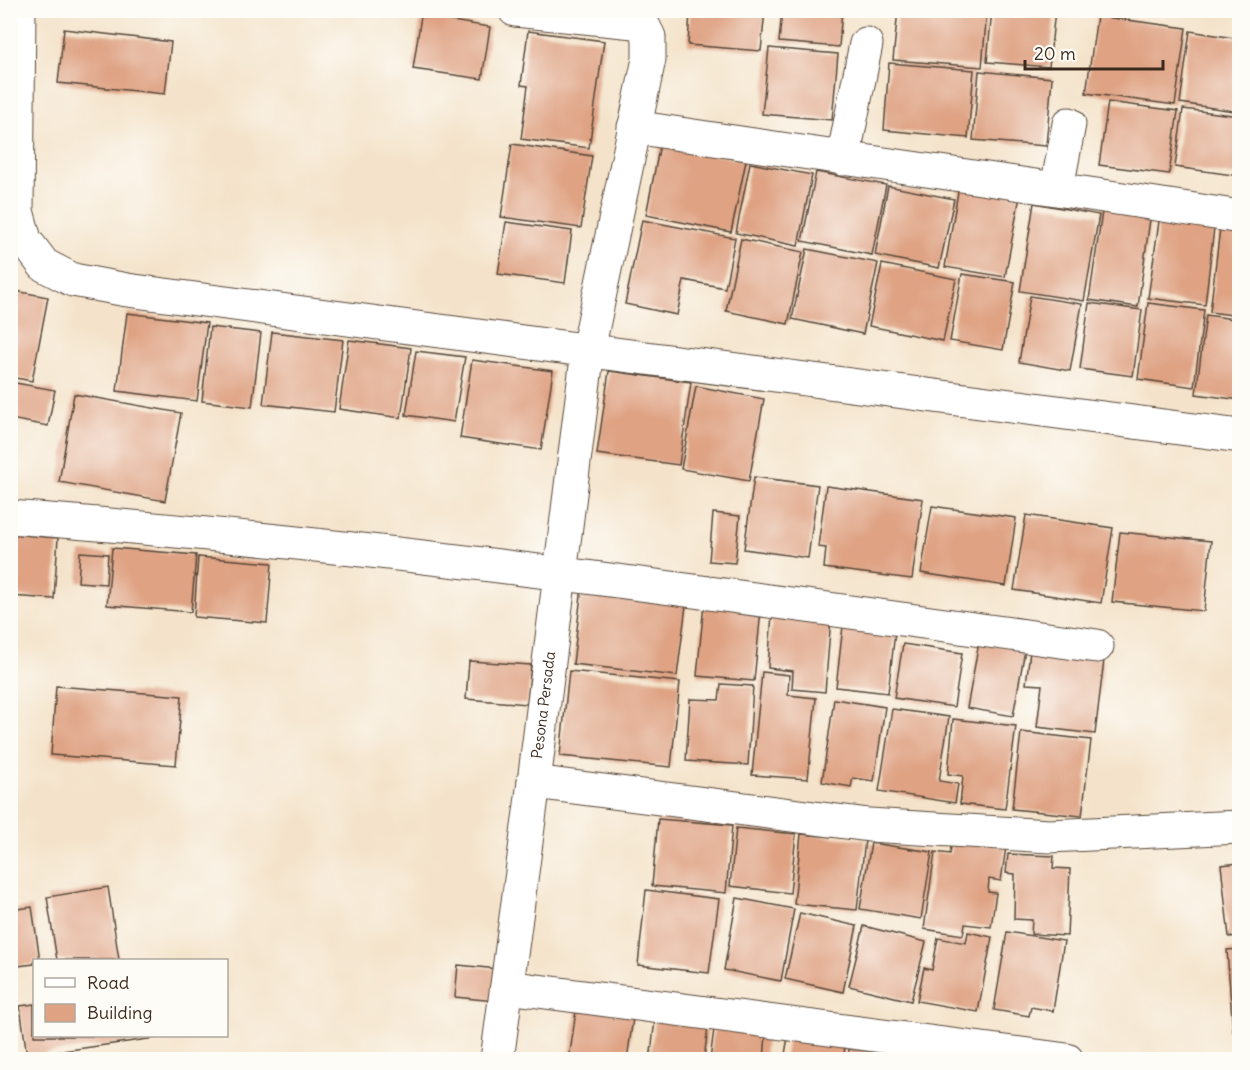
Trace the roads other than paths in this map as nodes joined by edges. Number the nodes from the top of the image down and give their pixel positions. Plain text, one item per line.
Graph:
1 (19, 10) edge
2 (515, 10) edge
3 (866, 44) dead end
4 (1069, 123) dead end
5 (634, 127) junction
6 (843, 159) junction
7 (1058, 188) junction
8 (1239, 217) edge
9 (588, 350) junction
10 (1239, 436) edge
11 (10, 517) edge
12 (560, 572) junction
13 (1097, 646) dead end
14 (534, 782) junction
15 (1239, 827) edge
16 (507, 987) junction
17 (497, 1059) edge
18 (1067, 1059) edge

1 - 9 street
2 - 5 street, Pesona Persada
3 - 6 street
4 - 7 street
5 - 6 street
5 - 9 street, Pesona Persada
6 - 7 street
7 - 8 street
9 - 10 street
9 - 12 street, Pesona Persada
11 - 12 street
12 - 13 street
12 - 14 street, Pesona Persada
14 - 15 street
14 - 16 street, Pesona Persada
16 - 17 street, Pesona Persada
16 - 18 street

